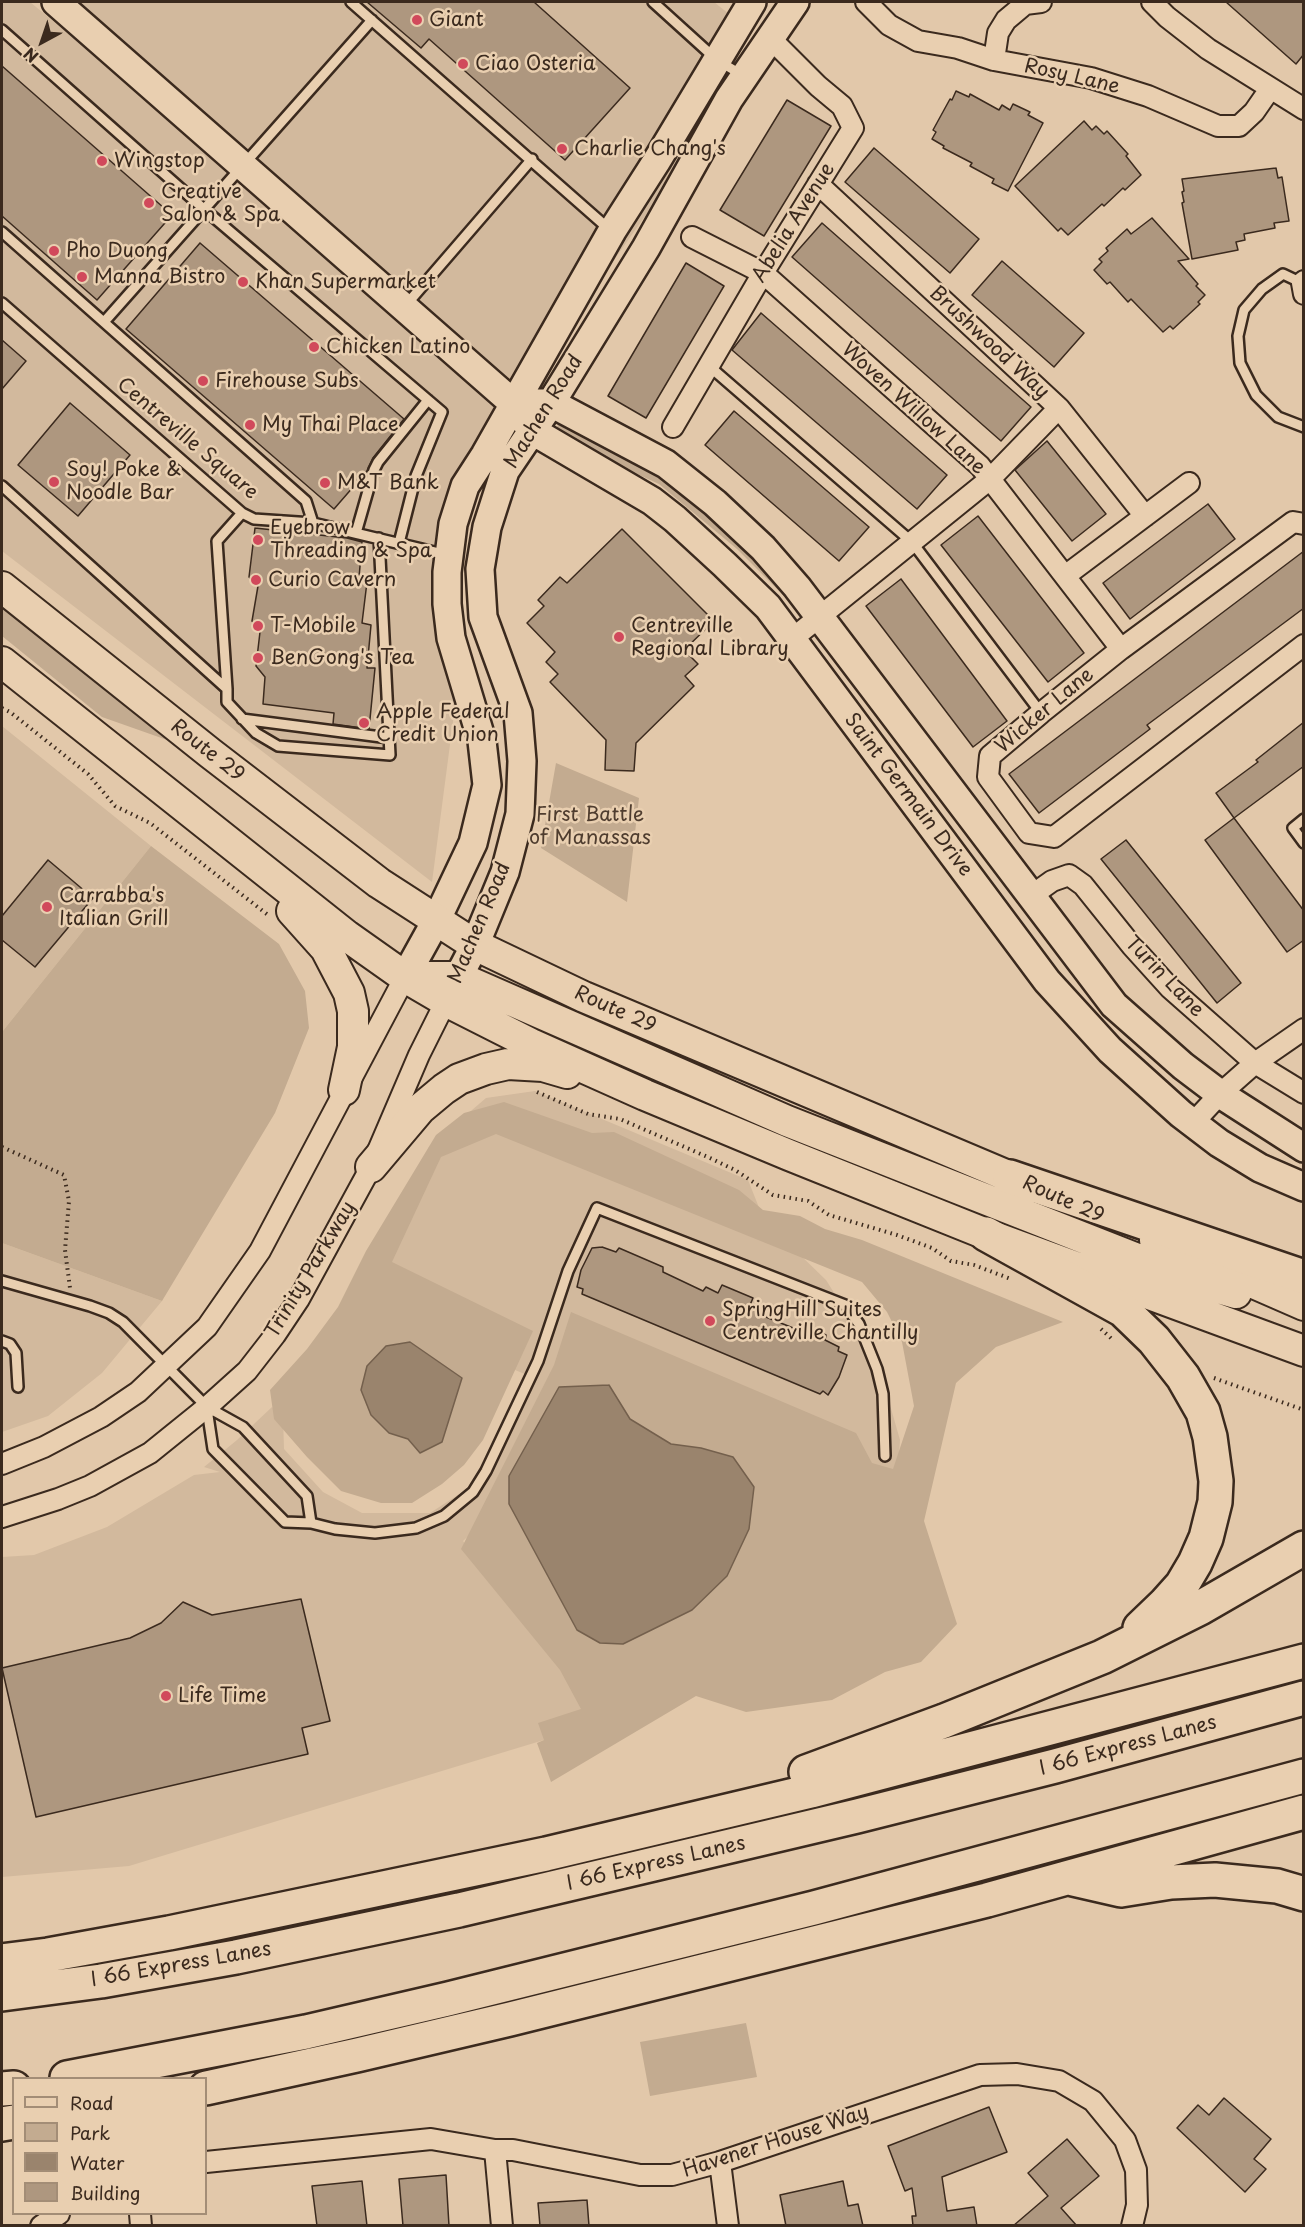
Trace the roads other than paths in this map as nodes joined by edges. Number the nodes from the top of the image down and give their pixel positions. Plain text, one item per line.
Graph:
1 (56, 2) edge
2 (351, 2) edge
3 (653, 2) edge
4 (752, 2) edge
5 (795, 2) edge
6 (866, 2) edge
7 (1041, 2) edge
8 (1152, 2) edge
9 (372, 20) junction
10 (2, 30) edge
11 (769, 37) junction
12 (717, 60) junction
13 (994, 60) junction
14 (744, 76) junction
15 (1270, 89) junction
16 (1304, 109) edge
17 (532, 159) junction
18 (244, 166) junction
19 (818, 184) junction
20 (205, 210) junction
21 (612, 231) junction
22 (2, 232) edge
23 (692, 237) dead end
24 (763, 273) junction
25 (1303, 286) edge
26 (2, 303) edge
27 (404, 307) junction
28 (104, 322) junction
29 (709, 366) junction
30 (428, 400) junction
31 (513, 403) junction
32 (551, 403) junction
33 (1059, 408) junction
34 (673, 427) dead end
35 (1304, 427) edge
36 (531, 430) junction
37 (990, 479) junction
38 (1189, 483) dead end
39 (2, 486) edge
40 (242, 513) junction
41 (1146, 516) junction
42 (313, 523) junction
43 (1304, 524) edge
44 (356, 533) junction
45 (379, 538) junction
46 (912, 542) junction
47 (399, 543) junction
48 (449, 555) junction
49 (1065, 576) junction
50 (2, 587) edge
51 (819, 617) junction
52 (792, 639) junction
53 (1304, 645) edge
54 (1121, 649) junction
55 (2, 662) edge
56 (227, 689) junction
57 (1041, 713) junction
58 (242, 719) junction
59 (389, 738) junction
60 (1304, 819) edge
61 (1304, 843) edge
62 (230, 845) junction
63 (1031, 896) junction
64 (436, 921) junction
65 (475, 945) junction
66 (405, 977) junction
67 (452, 989) junction
68 (1304, 1029) edge
69 (1255, 1063) junction
70 (344, 1090) junction
71 (1220, 1094) junction
72 (1304, 1094) edge
73 (645, 1095) junction
74 (1193, 1123) junction
75 (1304, 1148) edge
76 (370, 1167) junction
77 (1010, 1177) junction
78 (1304, 1187) edge
79 (986, 1234) junction
80 (1304, 1277) edge
81 (2, 1281) edge
82 (1304, 1305) edge
83 (1304, 1312) edge
84 (2, 1341) edge
85 (1304, 1351) edge
86 (167, 1366) junction
87 (18, 1387) dead end
88 (207, 1407) junction
89 (885, 1456) dead end
90 (2, 1464) edge
91 (2, 1517) edge
92 (311, 1522) junction
93 (1304, 1548) edge
94 (1102, 1656) junction
95 (1304, 1661) edge
96 (1304, 1698) edge
97 (1304, 1776) edge
98 (1304, 1812) edge
99 (648, 1830) junction
100 (1071, 1878) junction
101 (1304, 1894) edge
102 (2, 1961) edge
103 (2, 1994) edge
104 (77, 2077) edge
105 (207, 2088) edge
106 (495, 2150) junction
107 (207, 2162) edge
108 (720, 2162) junction
109 (58, 2215) edge
110 (42, 2226) edge
111 (502, 2226) edge
112 (728, 2226) edge
113 (1132, 2226) edge

1 - 18 street, Saint Germain Drive
2 - 9 lane
3 - 12 lane
4 - 12 street, Machen Road
5 - 11 street, Machen Road
6 - 13 street, Rosy Lane
7 - 13 street
8 - 15 street
9 - 17 lane
9 - 18 lane
10 - 20 lane
11 - 14 street, Machen Road
11 - 19 street, Abelia Avenue
12 - 14 lane
12 - 21 street, Machen Road
13 - 15 street, Rosy Lane
14 - 32 street, Machen Road
15 - 16 street
17 - 21 lane
17 - 27 lane
18 - 20 lane
18 - 27 street, Saint Germain Drive
19 - 24 street, Abelia Avenue
19 - 33 street, Brushwood Way
20 - 28 lane
20 - 30 lane
21 - 31 street, Machen Road
22 - 28 lane
23 - 24 street, Woven Willow Lane
24 - 29 street, Abelia Avenue
24 - 37 street, Woven Willow Lane
25 - 35 lane
26 - 40 lane, Centreville Square
27 - 31 street, Saint Germain Drive
28 - 42 lane
29 - 34 street, Abelia Avenue
29 - 46 lane
30 - 44 lane
30 - 47 lane
31 - 32 street, Saint Germain Drive
31 - 36 street, Saint Germain Drive
31 - 48 street, Machen Road
32 - 36 street, Machen Road
32 - 51 street, Saint Germain Drive
33 - 37 street
33 - 41 street, Brushwood Way
36 - 52 street, Saint Germain Drive
36 - 65 street, Machen Road
37 - 46 street
37 - 49 street, Woven Willow Lane
38 - 41 street
39 - 56 lane
40 - 42 lane, Centreville Square
40 - 56 lane
41 - 49 street
42 - 44 lane, Centreville Square
43 - 54 street, Wicker Lane
44 - 45 lane, Centreville Square
45 - 47 lane, Centreville Square
45 - 59 lane
46 - 51 street
46 - 57 lane
47 - 48 lane, Centreville Square
48 - 64 street, Machen Road
49 - 54 street, Woven Willow Lane
50 - 64 main road, Route 29
51 - 52 street
51 - 63 street, Saint Germain Drive
52 - 74 street, Saint Germain Drive
53 - 57 street, Wicker Lane
54 - 57 street, Wicker Lane
55 - 62 main road
56 - 58 lane
58 - 59 lane
58 - 59 lane
60 - 61 lane
62 - 66 main road
62 - 70 main road
63 - 69 street, Turin Lane
63 - 71 street, Saint Germain Drive
64 - 65 main road, Route 29
64 - 66 street, Machen Road
65 - 67 street, Machen Road
65 - 77 main road, Route 29
66 - 67 main road
66 - 70 street
67 - 73 main road
67 - 76 street, Trinity Parkway
67 - 83 main road
68 - 69 street
69 - 71 street
69 - 72 street, Turin Lane
70 - 86 street
71 - 74 street
71 - 75 street, Saint Germain Drive
73 - 76 main road
73 - 79 main road
74 - 78 street, Saint Germain Drive
76 - 88 street, Trinity Parkway
77 - 80 highway
77 - 82 main road, Route 29
79 - 85 main road
79 - 94 highway
81 - 86 lane
84 - 87 lane
86 - 88 lane
86 - 90 street
88 - 91 street, Trinity Parkway
88 - 92 lane
88 - 92 lane
89 - 92 lane
93 - 94 highway
94 - 99 highway
95 - 99 highway
96 - 103 highway, I 66 Express Lanes
97 - 104 highway
98 - 100 highway
99 - 102 highway
100 - 101 highway
100 - 105 highway
106 - 107 street, Havener House Way
106 - 108 street, Havener House Way
106 - 111 street
108 - 112 street
108 - 113 street, Havener House Way
109 - 110 street

